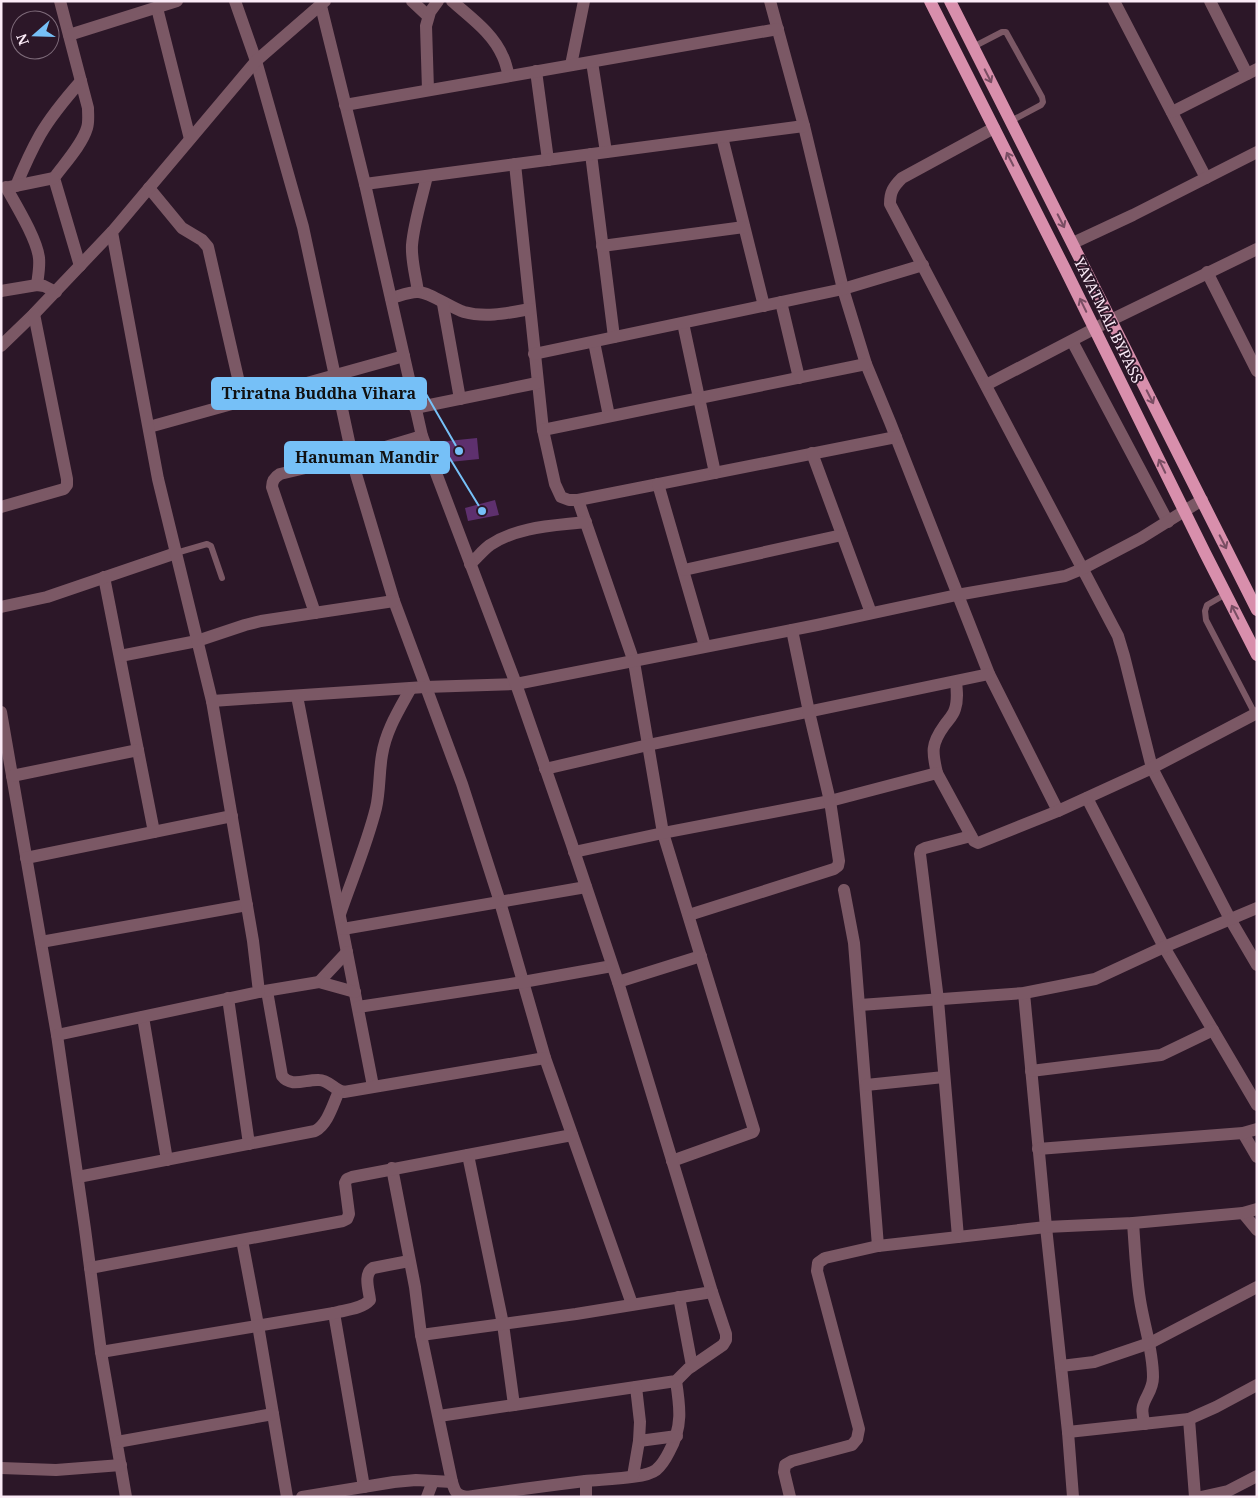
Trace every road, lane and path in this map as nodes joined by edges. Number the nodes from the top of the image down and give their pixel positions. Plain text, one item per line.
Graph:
1 (60, 1) edge
2 (177, 1) edge
3 (235, 1) edge
4 (412, 1) edge
5 (438, 1) edge
6 (452, 1) edge
7 (584, 1) edge
8 (770, 1) edge
9 (930, 1) edge
10 (950, 1) edge
11 (1114, 1) edge
12 (1210, 1) edge
13 (323, 4) edge
14 (157, 8) junction
15 (428, 16) junction
16 (778, 29) junction
17 (69, 35) junction
18 (974, 47) junction
19 (256, 61) junction
20 (592, 62) junction
21 (571, 65) junction
22 (536, 71) junction
23 (1252, 72) edge
24 (509, 76) junction
25 (81, 81) junction
26 (428, 90) junction
27 (345, 105) junction
28 (1172, 112) junction
29 (1011, 120) junction
30 (804, 126) junction
31 (994, 128) junction
32 (722, 137) junction
33 (190, 139) junction
34 (606, 152) junction
35 (1257, 152) edge
36 (591, 154) junction
37 (548, 160) junction
38 (515, 164) junction
39 (427, 176) junction
40 (54, 178) junction
41 (1206, 178) junction
42 (365, 184) junction
43 (8, 187) edge
44 (149, 188) junction
45 (744, 227) junction
46 (112, 232) junction
47 (1073, 243) junction
48 (602, 246) junction
49 (1257, 249) edge
50 (923, 265) junction
51 (80, 266) junction
52 (1208, 272) junction
53 (37, 285) junction
54 (843, 289) junction
55 (1, 291) edge
56 (56, 292) junction
57 (418, 292) junction
58 (391, 298) junction
59 (781, 302) junction
60 (444, 304) junction
61 (764, 306) junction
62 (530, 309) junction
63 (34, 314) junction
64 (1111, 320) junction
65 (683, 323) junction
66 (1094, 328) junction
67 (614, 337) junction
68 (1072, 341) junction
69 (594, 342) junction
70 (1, 346) edge
71 (534, 354) junction
72 (404, 356) junction
73 (866, 364) junction
74 (1256, 366) edge
75 (334, 375) junction
76 (799, 378) junction
77 (537, 383) junction
78 (986, 385) junction
79 (698, 398) junction
80 (460, 399) junction
81 (242, 400) junction
82 (415, 408) junction
83 (609, 416) junction
84 (149, 427) junction
85 (543, 430) junction
86 (422, 436) junction
87 (896, 436) junction
88 (812, 454) junction
89 (352, 457) junction
90 (715, 473) junction
91 (658, 484) junction
92 (578, 500) junction
93 (1202, 500) junction
94 (1, 507) edge
95 (1184, 512) junction
96 (586, 522) junction
97 (1168, 522) junction
98 (842, 535) junction
99 (176, 553) junction
100 (470, 564) junction
101 (1082, 569) junction
102 (684, 570) junction
103 (104, 577) junction
104 (222, 578) dead end
105 (1226, 594) junction
106 (957, 595) junction
107 (394, 601) junction
108 (1, 607) edge
109 (1257, 610) edge
110 (315, 613) junction
111 (872, 613) junction
112 (792, 630) junction
113 (197, 641) junction
114 (705, 646) junction
115 (1257, 655) edge
116 (120, 656) junction
117 (634, 662) junction
118 (989, 674) junction
119 (956, 682) junction
120 (516, 684) junction
121 (411, 688) junction
122 (425, 688) junction
123 (297, 696) junction
124 (212, 701) junction
125 (1, 712) edge
126 (809, 712) junction
127 (1256, 714) edge
128 (648, 745) junction
129 (138, 750) junction
130 (1152, 768) junction
131 (546, 769) junction
132 (937, 773) junction
133 (12, 776) junction
134 (1087, 798) junction
135 (830, 801) junction
136 (1058, 811) junction
137 (232, 816) junction
138 (154, 832) junction
139 (663, 832) junction
140 (972, 836) junction
141 (574, 852) junction
142 (26, 858) junction
143 (586, 888) junction
144 (844, 890) dead end
145 (500, 902) junction
146 (247, 904) junction
147 (1257, 908) edge
148 (340, 914) junction
149 (688, 915) junction
150 (1230, 919) junction
151 (343, 929) junction
152 (41, 942) junction
153 (1164, 947) junction
154 (347, 952) junction
155 (701, 956) junction
156 (1257, 965) edge
157 (612, 966) junction
158 (319, 982) junction
159 (523, 982) junction
160 (618, 982) junction
161 (263, 991) junction
162 (355, 992) junction
163 (1024, 993) junction
164 (228, 998) junction
165 (938, 1000) junction
166 (860, 1005) junction
167 (358, 1007) junction
168 (143, 1017) junction
169 (1213, 1030) junction
170 (57, 1035) junction
171 (545, 1058) junction
172 (1031, 1072) junction
173 (944, 1077) junction
174 (866, 1085) junction
175 (373, 1086) junction
176 (339, 1091) junction
177 (1257, 1105) edge
178 (1257, 1129) edge
179 (1243, 1133) junction
180 (572, 1135) junction
181 (249, 1144) junction
182 (1038, 1149) junction
183 (468, 1155) junction
184 (1257, 1158) edge
185 (166, 1160) junction
186 (672, 1160) junction
187 (392, 1168) junction
188 (78, 1177) junction
189 (1257, 1209) edge
190 (1243, 1213) junction
191 (1133, 1223) junction
192 (1046, 1227) junction
193 (1257, 1230) edge
194 (958, 1237) junction
195 (242, 1240) junction
196 (878, 1246) junction
197 (410, 1261) junction
198 (90, 1268) junction
199 (1257, 1287) edge
200 (712, 1292) junction
201 (680, 1297) junction
202 (632, 1304) junction
203 (334, 1313) junction
204 (503, 1324) junction
205 (258, 1325) junction
206 (422, 1335) junction
207 (1150, 1343) junction
208 (101, 1352) junction
209 (692, 1366) junction
210 (1060, 1366) junction
211 (676, 1381) junction
212 (1257, 1385) edge
213 (636, 1387) junction
214 (514, 1405) junction
215 (273, 1414) junction
216 (438, 1416) junction
217 (1189, 1419) junction
218 (1145, 1424) junction
219 (1068, 1432) junction
220 (677, 1436) junction
221 (639, 1441) junction
222 (117, 1442) junction
223 (121, 1465) junction
224 (1, 1468) edge
225 (633, 1476) junction
226 (1257, 1476) edge
227 (586, 1481) junction
228 (433, 1482) junction
229 (452, 1482) junction
230 (364, 1487) junction
231 (126, 1497) edge
232 (286, 1497) edge
233 (302, 1497) edge
234 (427, 1497) edge
235 (586, 1497) edge
236 (790, 1497) edge
237 (1073, 1497) edge
238 (1195, 1497) edge
239 (1201, 1497) edge

1 - 17 street
2 - 14 street
3 - 19 street
4 - 15 street
5 - 15 street
6 - 24 street
7 - 21 street
8 - 16 street
9 - 31 main road, YAVATMAL BYPASS
10 - 18 main road, YAVATMAL BYPASS
11 - 28 street
12 - 23 street
13 - 19 street
13 - 27 street
14 - 17 street
14 - 33 street
15 - 26 street
16 - 20 street
16 - 30 street
17 - 25 street
18 -> 29 main road, YAVATMAL BYPASS
18 - 29 lane
19 - 33 street
19 - 75 street
20 - 21 street
20 - 34 street
21 - 22 street
22 - 24 street
22 - 37 street
23 - 28 street
24 - 26 street
25 - 40 street
25 - 43 street
26 - 27 street
27 - 42 street
28 - 41 street
29 -> 47 main road, YAVATMAL BYPASS
30 - 32 street
30 - 54 street
31 - 50 street
66 -> 31 main road, YAVATMAL BYPASS
32 - 34 street
32 - 45 street
33 - 44 street
34 - 36 street
35 - 41 street
36 - 37 street
36 - 48 street
37 - 38 street
38 - 39 street
38 - 62 street
39 - 42 street
39 - 57 street
40 - 43 street
40 - 51 street
41 - 47 street
42 - 58 street
43 - 53 street
44 - 46 street
44 - 81 street
45 - 48 street
45 - 61 street
46 - 51 street
46 - 84 street
47 - 64 main road, YAVATMAL BYPASS
48 - 67 street
49 - 52 street
50 - 54 street
50 - 78 street
51 - 56 street
52 - 64 street
52 - 74 street
53 - 55 street
53 - 56 street
54 - 59 street
54 - 73 street
56 - 63 street
57 - 58 street
57 - 60 street
58 - 72 street
59 - 61 street
59 - 76 street
60 - 62 street
60 - 80 street
61 - 65 street
62 - 71 street
63 - 70 street
63 - 94 street
64 - 66 street
64 -> 93 main road, YAVATMAL BYPASS
65 - 67 street
65 - 79 street
66 - 68 street
95 -> 66 main road, YAVATMAL BYPASS
67 - 69 street
68 - 78 street
68 - 97 street
69 - 71 street
69 - 83 street
71 - 77 street
72 - 75 street
72 - 82 street
73 - 76 street
73 - 87 street
75 - 81 street
75 - 89 street
76 - 79 street
77 - 80 street
77 - 85 street
78 - 101 street
79 - 83 street
79 - 90 street
80 - 82 street
81 - 84 street
82 - 86 street
83 - 85 street
84 - 99 street
85 - 92 street
86 - 89 street
86 - 100 street
87 - 88 street
87 - 106 street
88 - 90 street
88 - 98 street
89 - 107 street
89 - 110 street
90 - 91 street
91 - 92 street
91 - 102 street
92 - 96 street
93 - 95 street
93 -> 109 main road, YAVATMAL BYPASS
95 - 97 street
95 - 105 main road, YAVATMAL BYPASS
96 - 100 street
96 - 117 street
97 - 101 street
98 - 102 street
98 - 111 street
99 - 103 street
99 - 104 lane
99 - 113 street
100 - 120 street
101 - 106 street
101 - 130 street
102 - 114 street
103 - 108 street
103 - 116 street
115 -> 105 main road, YAVATMAL BYPASS
105 - 127 lane
106 - 111 street
106 - 118 street
107 - 110 street
107 - 122 street
110 - 113 street
111 - 112 street
112 - 114 street
112 - 126 street
113 - 116 street
113 - 124 street
114 - 117 street
116 - 129 street
117 - 120 street
117 - 128 street
118 - 119 street
118 - 136 street
119 - 126 street
119 - 132 street
120 - 122 street
120 - 131 street
121 - 122 street
121 - 123 street
121 - 148 street
122 - 145 street
123 - 124 street
123 - 148 street
124 - 137 street
125 - 133 street
126 - 128 street
126 - 135 street
127 - 130 street
128 - 131 street
128 - 139 street
129 - 133 street
129 - 138 street
130 - 134 street
130 - 150 street
131 - 141 street
132 - 135 street
132 - 140 street
133 - 142 street
134 - 136 street
134 - 153 street
135 - 139 street
135 - 149 street
136 - 140 street
137 - 138 street
137 - 146 street
138 - 142 street
139 - 141 street
139 - 149 street
140 - 165 street
141 - 143 street
142 - 152 street
143 - 145 street
143 - 157 street
144 - 166 street
145 - 151 street
145 - 159 street
146 - 152 street
146 - 161 street
147 - 150 street
148 - 151 street
149 - 155 street
150 - 153 street
150 - 156 street
151 - 154 street
152 - 170 street
153 - 163 street
153 - 169 street
154 - 158 street
154 - 162 street
155 - 160 street
155 - 186 street
157 - 159 street
157 - 160 street
158 - 161 street
158 - 162 street
159 - 167 street
159 - 171 street
160 - 186 street
161 - 164 street
161 - 176 street
162 - 167 street
163 - 165 street
163 - 172 street
164 - 168 street
164 - 181 street
165 - 166 street
165 - 173 street
166 - 174 street
167 - 175 street
168 - 170 street
168 - 185 street
169 - 172 street
169 - 177 street
170 - 188 street
171 - 175 street
171 - 180 street
172 - 182 street
173 - 174 street
173 - 194 street
174 - 196 street
175 - 176 street
176 - 181 street
178 - 179 street
179 - 182 street
179 - 184 street
180 - 183 street
180 - 202 street
181 - 185 street
182 - 192 street
183 - 187 street
183 - 204 street
185 - 188 street
186 - 200 street
187 - 195 street
187 - 197 street
188 - 198 street
189 - 190 street
190 - 191 street
190 - 193 street
191 - 192 street
191 - 207 street
192 - 194 street
192 - 210 street
194 - 196 street
195 - 198 street
195 - 205 street
196 - 236 street
197 - 203 street
197 - 206 street
198 - 208 street
199 - 207 street
200 - 201 street
200 - 209 street
201 - 202 street
201 - 209 street
202 - 204 street
203 - 205 street
203 - 230 street
204 - 206 street
204 - 214 street
205 - 208 street
205 - 215 street
206 - 216 street
207 - 210 street
207 - 218 street
208 - 222 street
209 - 211 street
210 - 219 street
211 - 213 street
211 - 220 street
212 - 217 street
213 - 214 street
213 - 221 street
214 - 216 street
215 - 222 street
215 - 232 street
216 - 229 street
217 - 218 street
217 - 238 street
218 - 219 street
219 - 237 street
220 - 221 street
220 - 225 street
221 - 225 street
222 - 223 street
223 - 224 street
223 - 231 street
225 - 227 street
226 - 239 street
227 - 229 street
227 - 235 street
228 - 229 street
228 - 230 street
228 - 234 street
230 - 233 street

